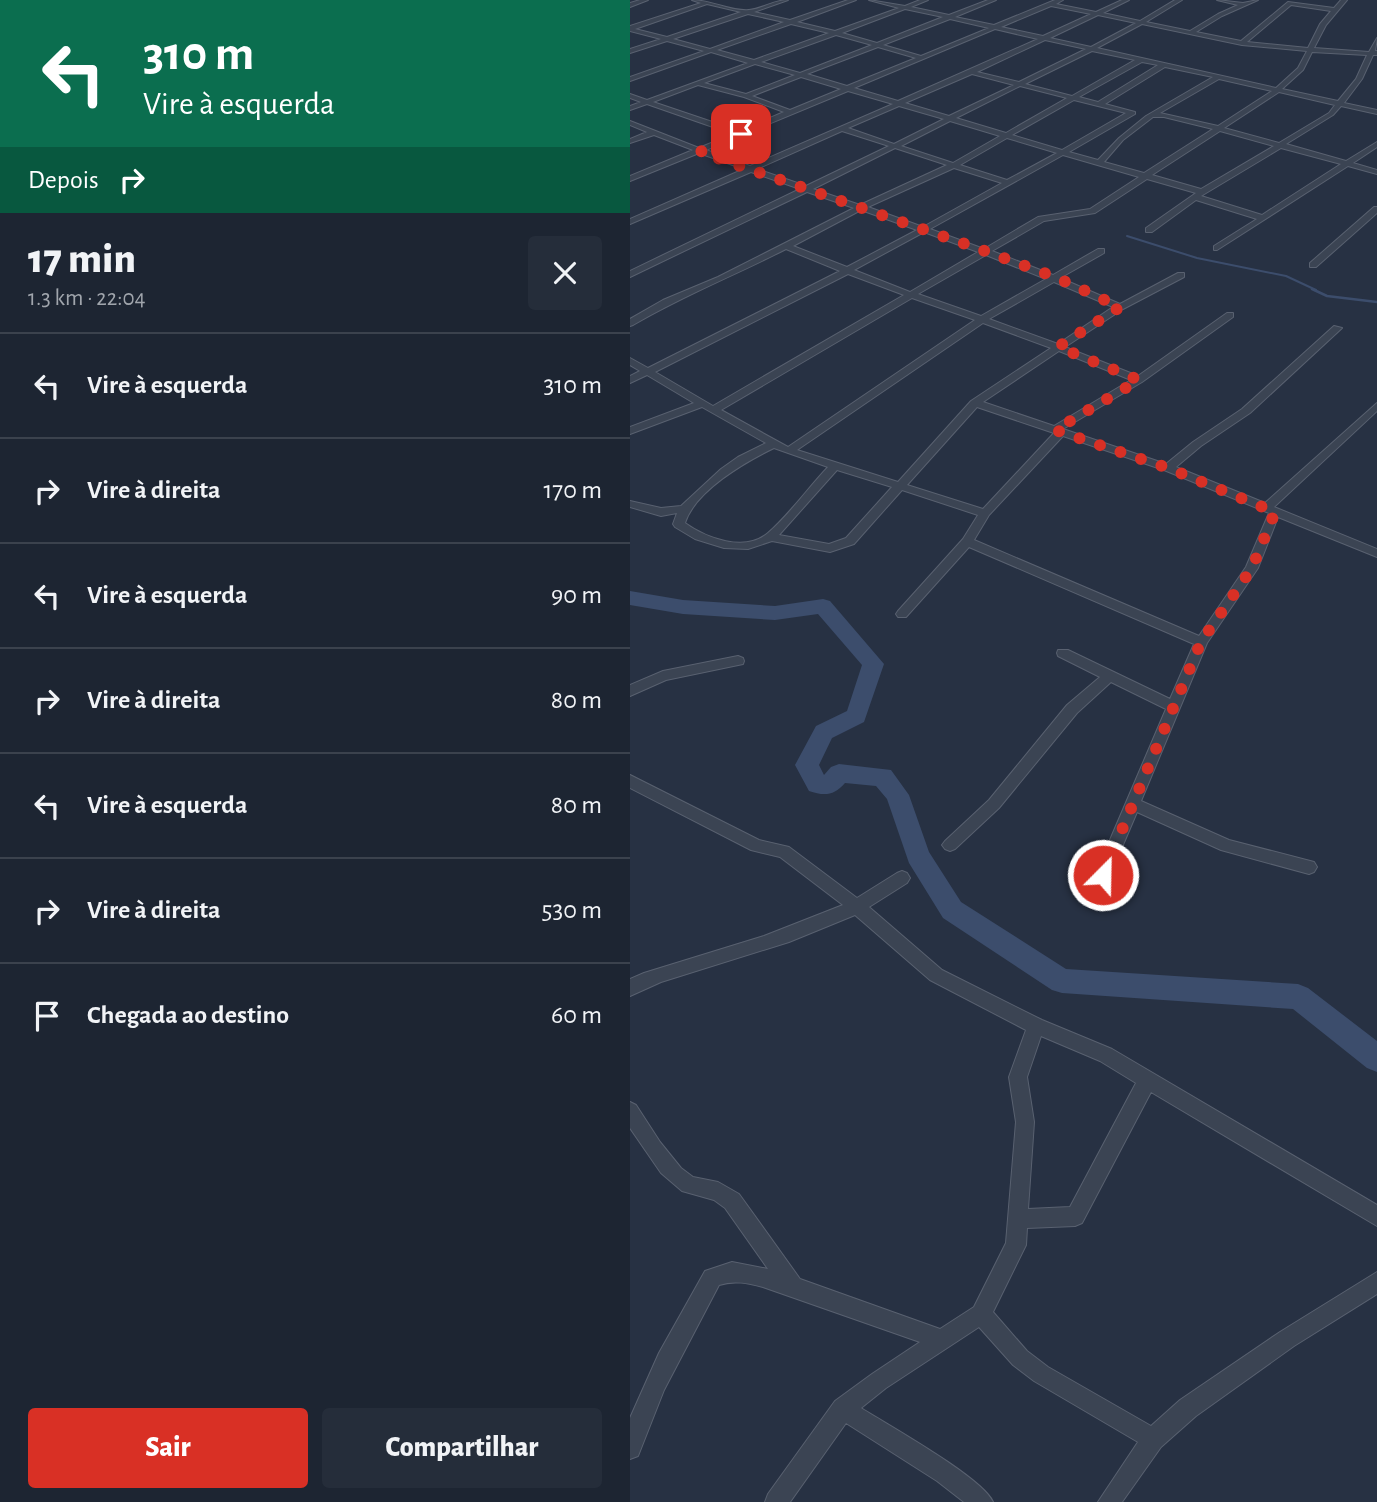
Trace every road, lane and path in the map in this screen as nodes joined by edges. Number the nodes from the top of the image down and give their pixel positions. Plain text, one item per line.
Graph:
1 (645, 0) edge
2 (695, 0) edge
3 (785, 0) edge
4 (853, 0) edge
5 (872, 0) edge
6 (925, 0) edge
7 (993, 0) edge
8 (1035, 0) edge
9 (1060, 0) edge
10 (1126, 0) edge
11 (1180, 0) edge
12 (1220, 0) edge
13 (1255, 0) edge
14 (1344, 0) edge
15 (706, 3) junction
16 (1050, 4) junction
17 (630, 5) edge
18 (1243, 5) junction
19 (905, 8) junction
20 (1336, 10) junction
21 (747, 12) junction
22 (1097, 15) junction
23 (948, 18) junction
24 (790, 23) junction
25 (1140, 24) junction
26 (630, 29) edge
27 (992, 29) junction
28 (837, 33) junction
29 (1189, 34) junction
30 (669, 38) junction
31 (1041, 39) junction
32 (1377, 40) edge
33 (1242, 43) junction
34 (877, 46) junction
35 (1089, 49) junction
36 (708, 50) junction
37 (1311, 50) junction
38 (630, 51) edge
39 (1374, 54) edge
40 (923, 58) junction
41 (1140, 60) junction
42 (754, 62) junction
43 (1163, 65) junction
44 (971, 72) junction
45 (802, 75) junction
46 (1218, 77) junction
47 (630, 79) edge
48 (697, 83) junction
49 (1019, 85) junction
50 (848, 90) junction
51 (1276, 91) junction
52 (630, 96) edge
53 (746, 96) junction
54 (1072, 99) junction
55 (648, 101) junction
56 (895, 104) junction
57 (1098, 105) junction
58 (1340, 105) junction
59 (630, 108) edge
60 (1377, 112) edge
61 (792, 113) junction
62 (1131, 113) junction
63 (1162, 113) junction
64 (1150, 116) junction
65 (948, 119) junction
66 (630, 123) edge
67 (1218, 128) junction
68 (844, 129) junction
69 (652, 133) junction
70 (741, 134) junction
71 (1007, 135) junction
72 (630, 141) edge
73 (1377, 144) edge
74 (895, 146) junction
75 (1280, 146) junction
76 (700, 152) junction
77 (1063, 152) junction
78 (1099, 163) junction
79 (1345, 163) junction
80 (956, 164) junction
81 (751, 169) junction
82 (1377, 172) edge
83 (1146, 176) junction
84 (630, 179) edge
85 (1008, 183) junction
86 (806, 188) junction
87 (1199, 195) junction
88 (862, 207) junction
89 (1377, 209) edge
90 (1263, 218) junction
91 (630, 222) edge
92 (925, 230) junction
93 (1149, 230) dead end
94 (786, 246) junction
95 (1217, 248) dead end
96 (1101, 251) dead end
97 (988, 252) junction
98 (1313, 265) dead end
99 (847, 270) junction
100 (630, 274) edge
101 (1181, 275) dead end
102 (1055, 277) junction
103 (911, 295) junction
104 (1120, 307) junction
105 (1230, 315) dead end
106 (982, 319) junction
107 (630, 323) edge
108 (1338, 328) dead end
109 (1058, 347) junction
110 (630, 361) edge
111 (648, 371) junction
112 (630, 380) edge
113 (1139, 380) junction
114 (975, 402) junction
115 (704, 403) junction
116 (1377, 405) edge
117 (715, 409) junction
118 (630, 430) edge
119 (1058, 431) junction
120 (773, 444) junction
121 (789, 451) junction
122 (834, 467) junction
123 (1168, 468) junction
124 (899, 486) junction
125 (630, 504) edge
126 (684, 509) junction
127 (1271, 510) junction
128 (985, 513) junction
129 (771, 537) junction
130 (1377, 537) edge
131 (967, 542) junction
132 (1364, 548) junction
133 (1377, 553) edge
134 (902, 614) dead end
135 (1201, 642) junction
136 (1063, 653) dead end
137 (738, 662) dead end
138 (1109, 676) junction
139 (630, 691) edge
140 (1172, 706) junction
141 (630, 781) edge
142 (1133, 804) junction
143 (950, 845) dead end
144 (1309, 867) dead end
145 (1103, 875) dead end
146 (902, 878) dead end
147 (857, 907) junction
148 (630, 988) edge
149 (1036, 1026) junction
150 (1147, 1081) junction
151 (630, 1111) edge
152 (1377, 1216) edge
153 (1019, 1219) junction
154 (1377, 1282) edge
155 (793, 1287) junction
156 (981, 1314) junction
157 (943, 1340) junction
158 (843, 1409) junction
159 (1153, 1439) junction
160 (630, 1448) edge
161 (776, 1502) edge
162 (982, 1502) edge
163 (1109, 1502) edge

1 - 17 street
2 - 15 street
3 - 21 street
4 - 24 street
5 - 19 street
6 - 19 street
7 - 23 street
8 - 16 street
9 - 16 street
10 - 22 street
11 - 25 street
12 - 18 street
13 - 18 street
14 - 20 street
15 - 21 street
15 - 26 street
16 - 22 street
16 - 27 street
18 - 29 street
19 - 23 street
19 - 28 street
20 - 33 street
20 - 37 street
21 - 24 street
21 - 30 street
22 - 25 street
22 - 31 street
23 - 27 street
23 - 34 street
24 - 28 street
24 - 36 street
25 - 29 street
25 - 35 street
26 - 30 street
27 - 31 street
27 - 40 street
28 - 34 street
28 - 42 street
29 - 33 street
30 - 36 street
30 - 38 street
31 - 35 street
31 - 44 street
32 - 39 street
33 - 37 street
34 - 40 street
34 - 45 street
35 - 41 street
35 - 49 street
36 - 42 street
36 - 47 street
37 - 39 street
37 - 51 street
39 - 58 street
40 - 50 street
41 - 43 street
41 - 54 street
42 - 45 street
42 - 48 street
43 - 46 street
43 - 57 street
44 - 49 street
44 - 56 street
45 - 50 street
45 - 53 street
46 - 51 street
46 - 63 street
48 - 53 street
48 - 55 street
49 - 54 street
49 - 65 street
50 - 56 street
50 - 61 street
51 - 58 street
51 - 67 street
52 - 55 street
53 - 61 street
54 - 57 street
54 - 71 street
55 - 59 street
55 - 70 street
56 - 65 street
56 - 68 street
57 - 62 street
58 - 60 street
58 - 75 street
61 - 70 street
62 - 64 street
62 - 77 street
63 - 64 street
63 - 67 street
64 - 78 street
65 - 71 street
65 - 74 street
66 - 69 street
67 - 75 street
67 - 83 street
68 - 74 street
68 - 81 street
69 - 72 street
69 - 76 street
70 - 76 street
71 - 77 street
71 - 80 street
73 - 79 street
74 - 80 street
74 - 86 street
75 - 79 street
75 - 87 street
76 - 81 street
76 - 84 street
77 - 78 street
77 - 85 street
78 - 83 street
79 - 82 street
79 - 90 street
80 - 85 street
80 - 88 street
81 - 86 street
81 - 91 street
83 - 87 street
83 - 97 street
85 - 92 street
86 - 88 street
86 - 100 street
87 - 90 street
87 - 93 street
88 - 92 street
88 - 94 street
89 - 98 street
90 - 95 street
92 - 97 street
92 - 99 street
94 - 99 street
94 - 107 street
96 - 102 street
97 - 102 street
97 - 103 street
99 - 103 street
99 - 111 street
101 - 104 street
102 - 104 street
102 - 106 street
103 - 106 street
103 - 117 street
104 - 109 street
105 - 113 street
106 - 109 street
106 - 121 street
108 - 123 street
109 - 113 street
109 - 114 street
110 - 111 street
111 - 112 street
111 - 115 street
113 - 119 street
114 - 119 street
114 - 124 street
115 - 117 street
115 - 118 street
116 - 127 street
117 - 120 street
119 - 123 street
119 - 128 street
120 - 121 street
120 - 126 street
121 - 122 street
122 - 124 street
122 - 129 street
123 - 127 street
124 - 128 street
124 - 129 street
125 - 126 street
126 - 129 street
127 - 132 street
127 - 135 street
128 - 131 street
130 - 132 street
131 - 134 street
131 - 135 street
132 - 133 street
135 - 140 street
136 - 138 street
137 - 139 street
138 - 140 street
138 - 143 street
140 - 142 street
141 - 147 street
142 - 144 street
142 - 145 street
146 - 147 street
147 - 148 street
147 - 149 street
149 - 150 street
149 - 153 street
150 - 152 street
150 - 153 street
151 - 155 street
153 - 156 street
154 - 159 street
155 - 157 street
155 - 160 street
156 - 157 street
156 - 159 street
157 - 158 street
158 - 161 street
158 - 162 street
159 - 163 street

